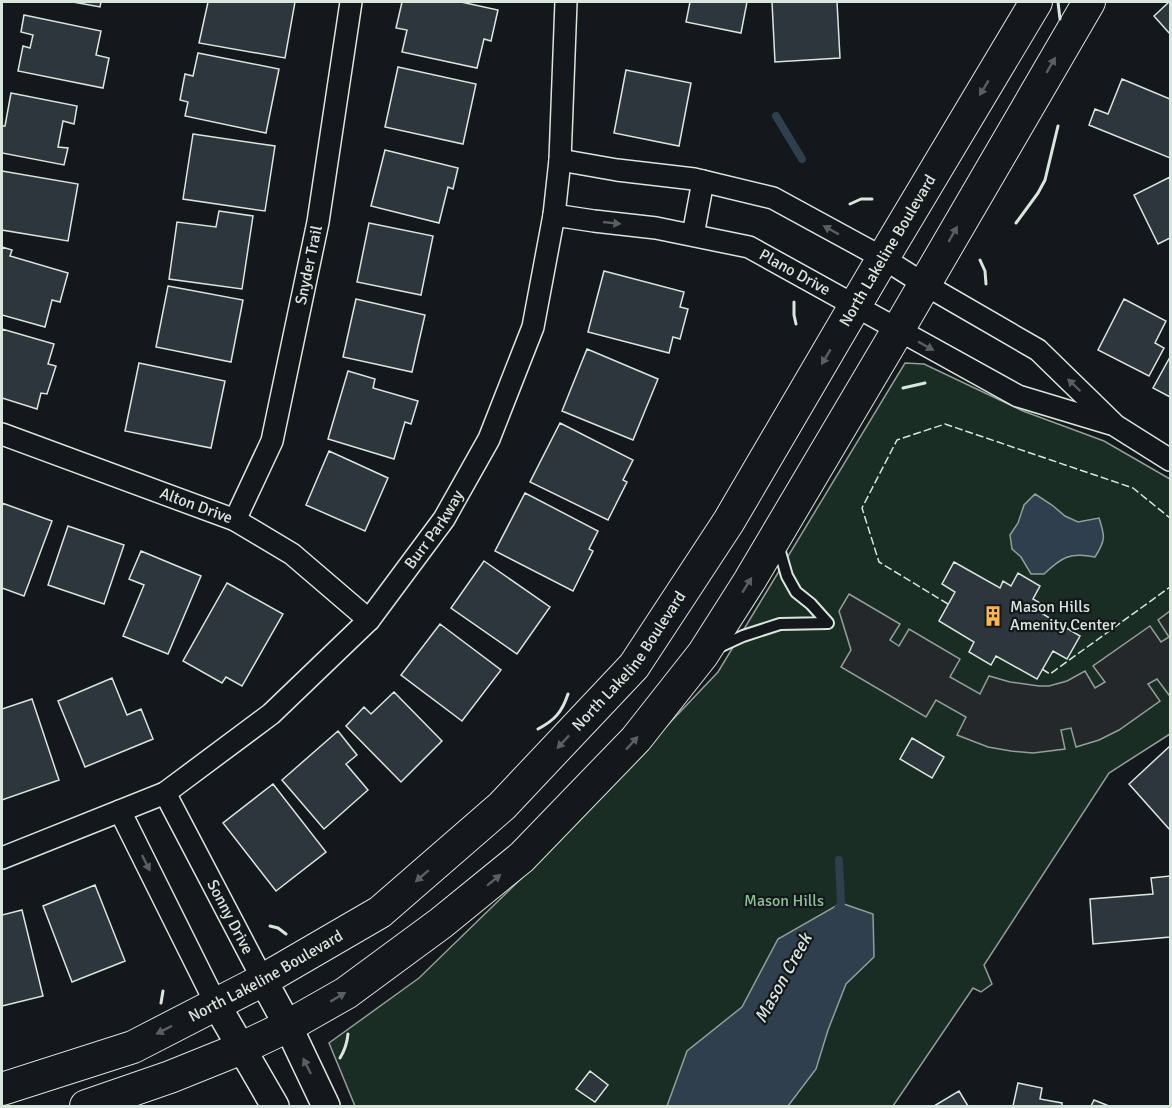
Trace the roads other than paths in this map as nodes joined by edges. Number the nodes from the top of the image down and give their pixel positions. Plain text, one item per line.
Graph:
1 (351, 2) edge
2 (566, 2) edge
3 (1036, 2) edge
4 (1089, 2) edge
5 (560, 160) junction
6 (703, 181) junction
7 (554, 215) junction
8 (693, 235) junction
9 (883, 258) junction
10 (924, 284) junction
11 (856, 306) junction
12 (898, 330) junction
13 (1116, 426) junction
14 (2, 434) edge
15 (1170, 459) edge
16 (235, 520) junction
17 (776, 536) junction
18 (369, 620) junction
19 (703, 654) junction
20 (165, 793) junction
21 (120, 811) junction
22 (2, 858) edge
23 (264, 980) junction
24 (216, 1004) junction
25 (288, 1026) junction
26 (242, 1048) junction
27 (2, 1089) edge
28 (86, 1107) edge
29 (275, 1107) edge
30 (326, 1107) edge

1 - 16 street, Snyder Trail
2 - 5 street, Burr Parkway
3 -> 9 main road, North Lakeline Boulevard
10 -> 4 main road
5 - 6 street
5 - 7 street, Burr Parkway
6 - 8 street
9 -> 6 street
7 -> 8 street, Plano Drive
7 - 18 street, Burr Parkway
8 - 11 street, Plano Drive
9 - 10 street
9 - 11 main road, North Lakeline Boulevard
10 - 12 main road
13 -> 10 street
11 - 12 street, Plano Drive
11 -> 23 main road, North Lakeline Boulevard
12 -> 13 street, Plano Drive
12 - 17 main road
13 - 15 street
14 - 16 street, Alton Drive
16 - 18 street, Alton Drive
19 -> 17 main road
17 - 19 lane
18 - 20 street, Burr Parkway
25 -> 19 main road
20 - 21 street, Burr Parkway
20 - 23 street, Sonny Drive
21 - 22 street, Burr Parkway
21 -> 24 street
23 - 24 main road, North Lakeline Boulevard
23 - 25 street, Sonny Drive
24 - 26 street
24 -> 27 main road, North Lakeline Boulevard
25 - 26 main road
30 -> 25 street, Sonny Drive
26 - 28 main road
26 - 29 street

